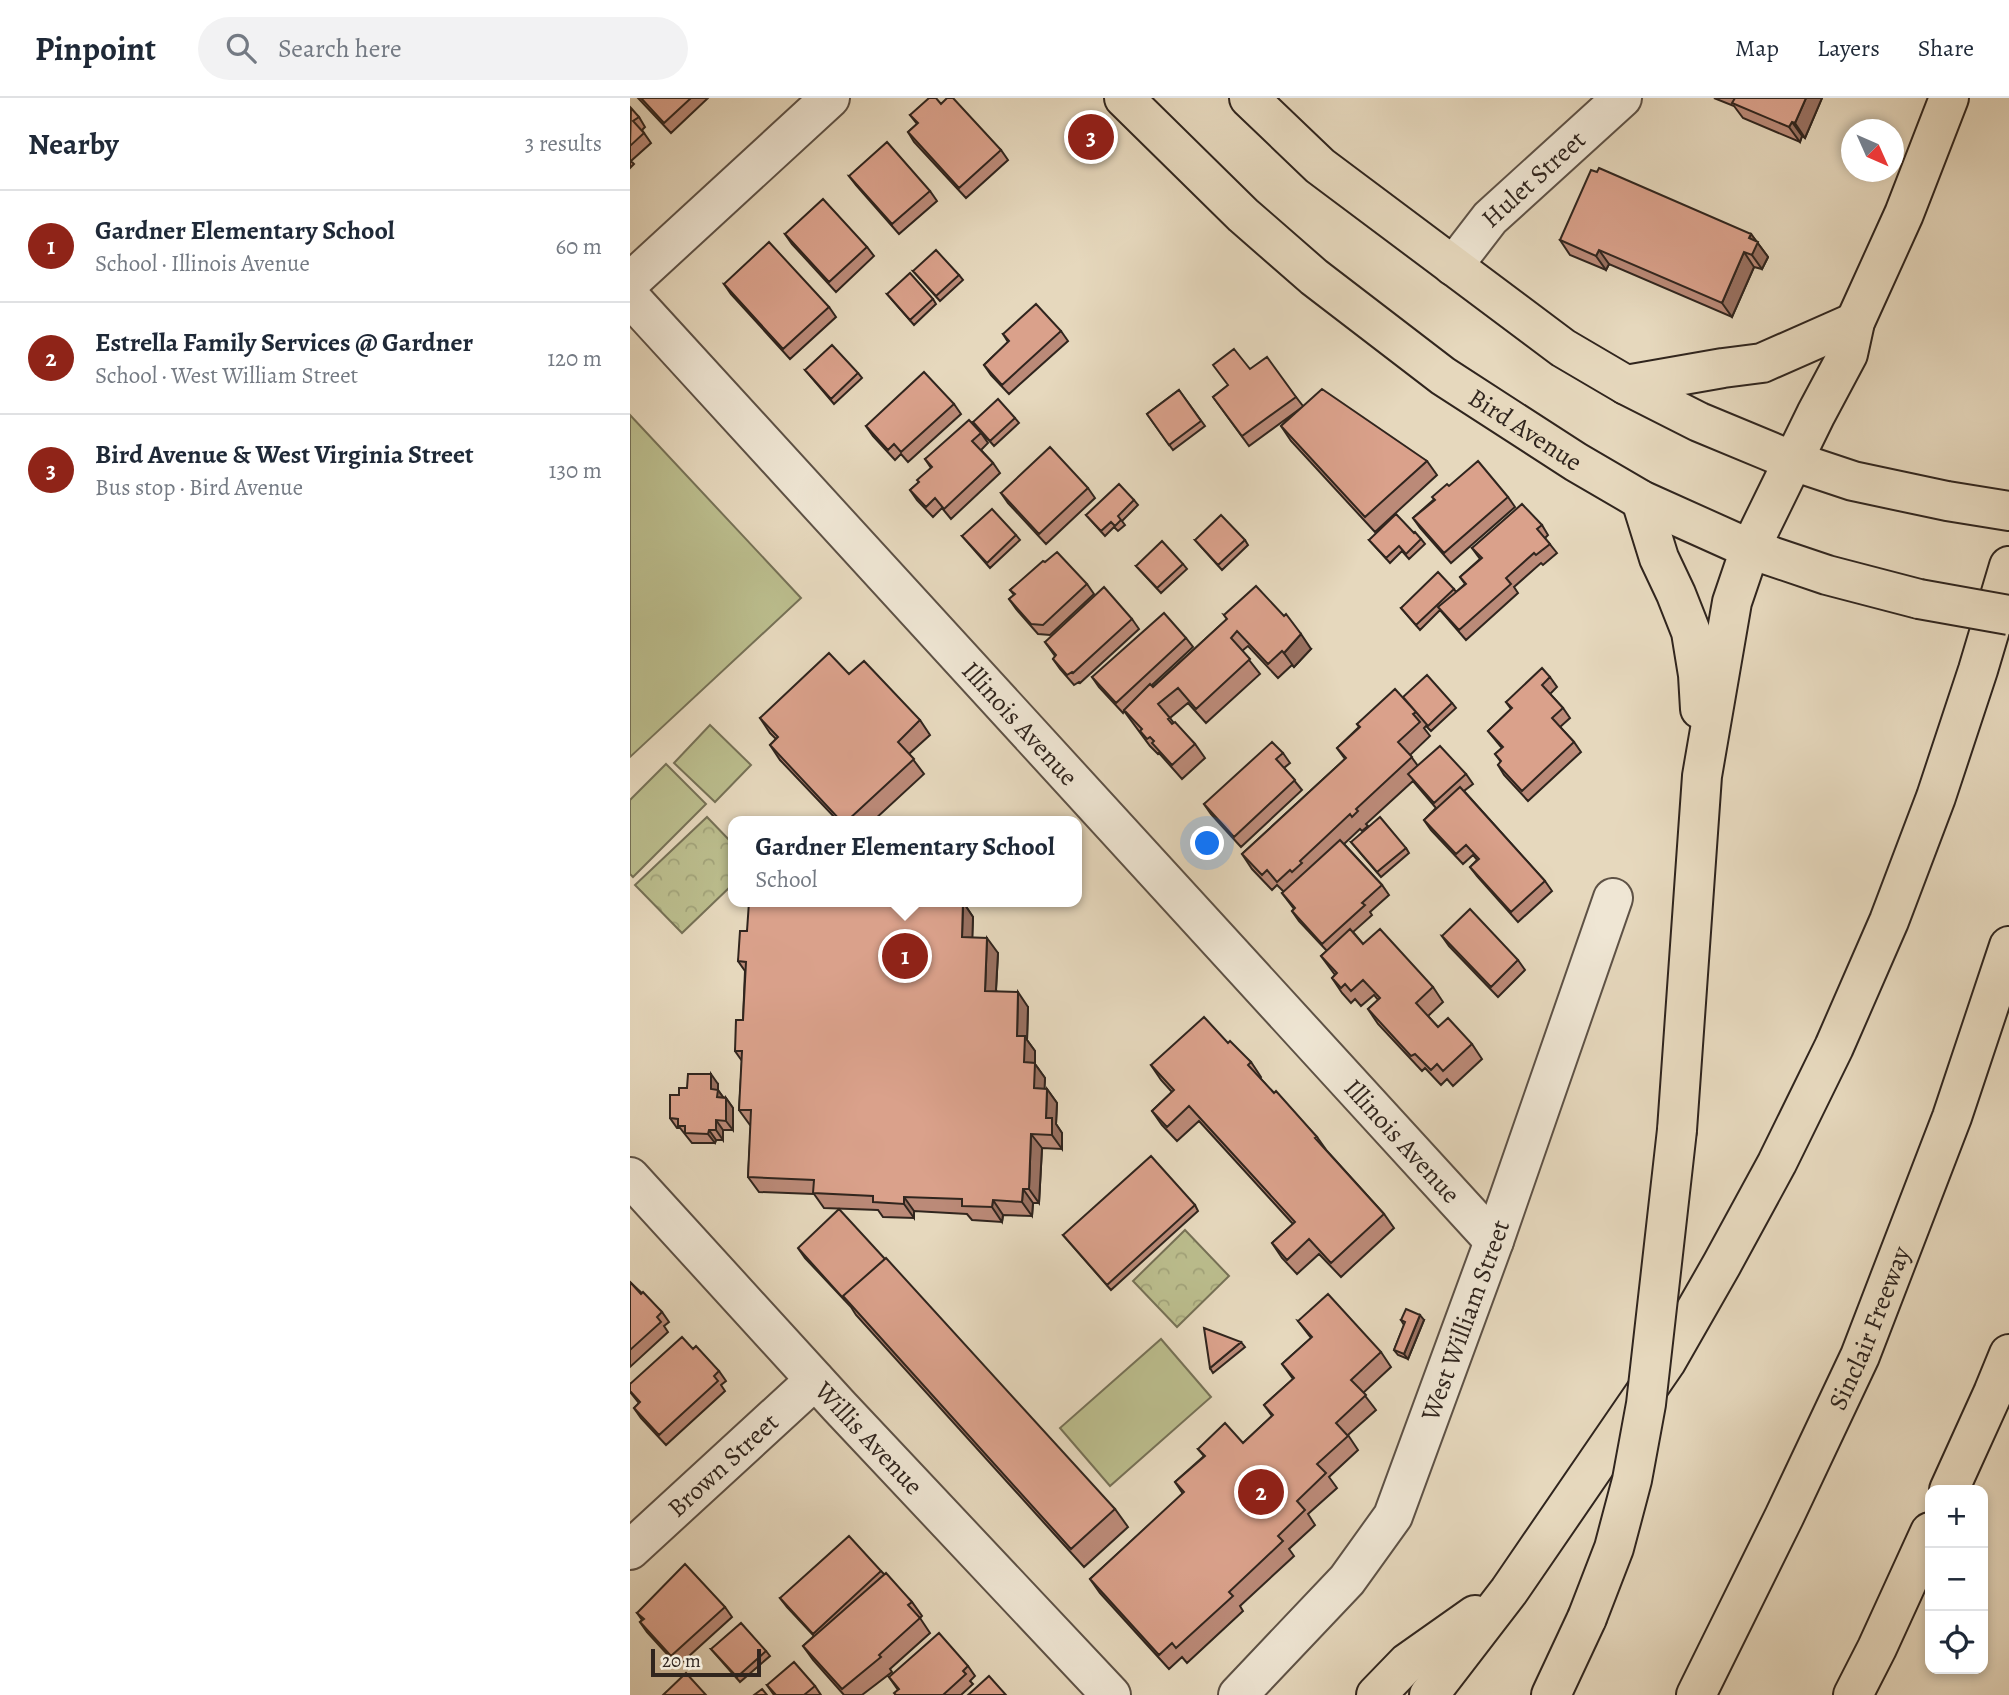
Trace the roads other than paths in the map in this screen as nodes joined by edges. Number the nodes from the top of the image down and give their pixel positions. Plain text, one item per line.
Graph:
1 (830, 98) edge
2 (1124, 98) edge
3 (1249, 98) edge
4 (1622, 98) edge
5 (1949, 98) edge
6 (1453, 266) junction
7 (630, 282) edge
8 (630, 297) edge
9 (1855, 321) junction
10 (1626, 385) junction
11 (1793, 461) junction
12 (1642, 500) junction
13 (2009, 511) edge
14 (1749, 549) junction
15 (2009, 566) edge
16 (2009, 615) edge
17 (1702, 776) junction
18 (1613, 898) dead end
19 (2009, 946) edge
20 (630, 1177) edge
21 (1494, 1241) junction
22 (2009, 1354) edge
23 (815, 1380) junction
24 (1951, 1485) edge
25 (1925, 1543) edge
26 (630, 1550) edge
27 (1508, 1591) junction
28 (1692, 1691) edge
29 (1111, 1695) edge
30 (1238, 1695) edge
31 (1376, 1695) edge
32 (1429, 1695) edge
33 (1551, 1695) edge
34 (1853, 1695) edge

1 - 7 street
2 - 12 main road, Bird Avenue
3 - 6 main road
4 - 6 street, Hulet Street
5 - 9 main road
6 - 10 main road
8 - 21 street, Illinois Avenue
9 - 10 main road
9 - 11 main road
10 - 11 main road
11 - 13 main road
11 - 14 main road
12 - 14 main road, Bird Avenue
12 - 17 main road
14 - 16 main road, Bird Avenue, bridge
14 - 17 main road
15 - 27 main road
17 - 33 main road, bridge
18 - 21 street, West William Street
19 - 28 main road, Sinclair Freeway
20 - 23 street, Willis Avenue
21 - 30 street, West William Street
22 - 24 main road
23 - 26 street, Brown Street
23 - 29 street, Willis Avenue
25 - 34 main road
27 - 31 main road
27 - 32 main road

